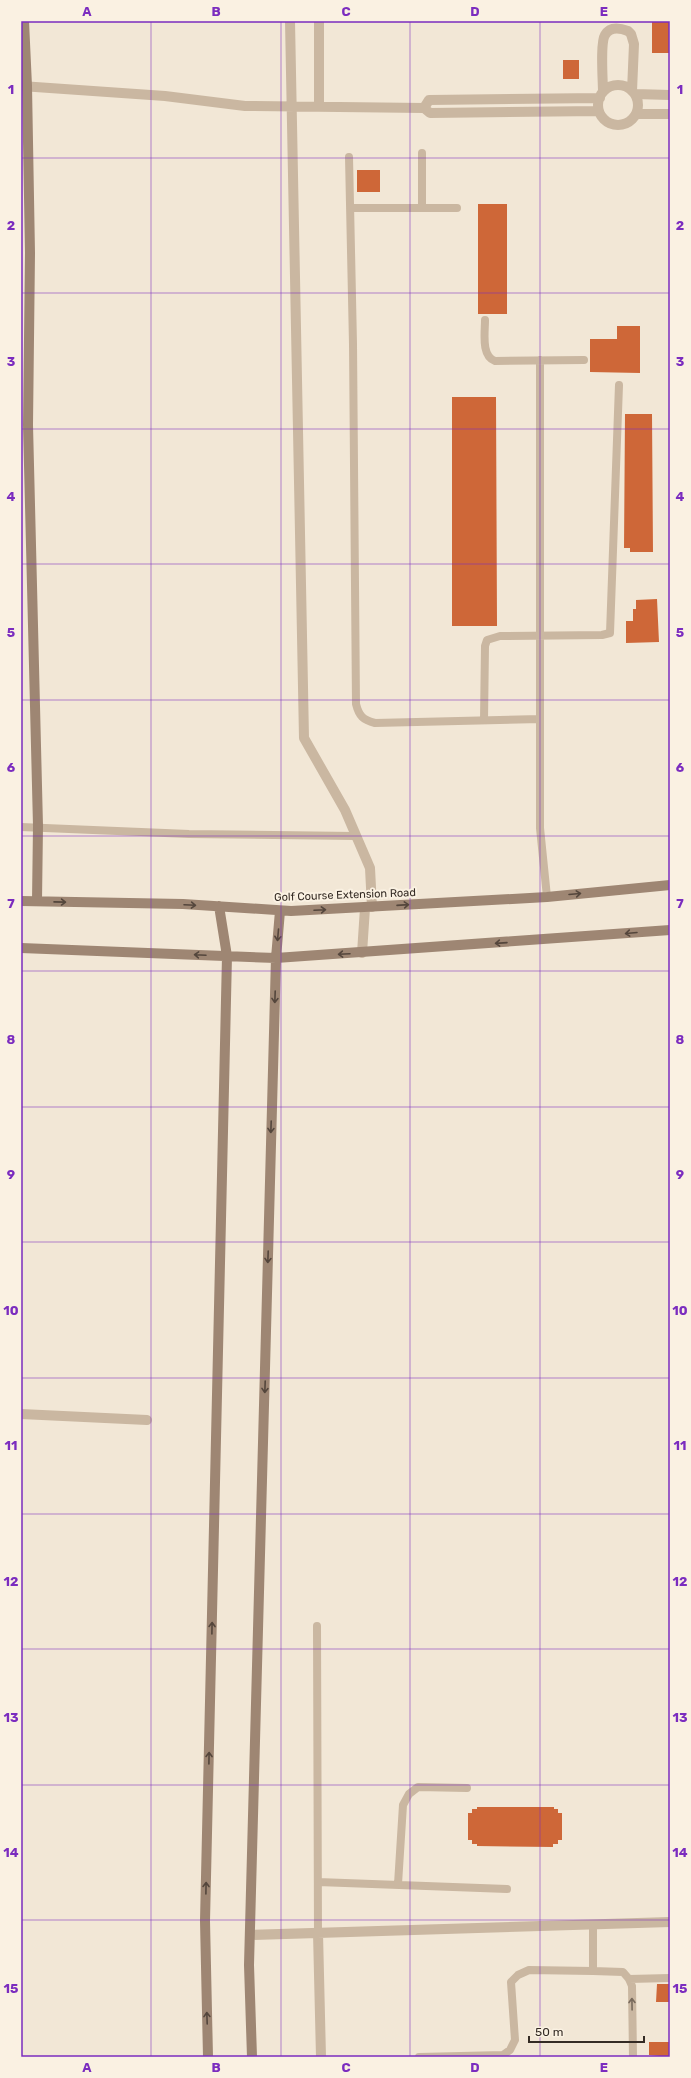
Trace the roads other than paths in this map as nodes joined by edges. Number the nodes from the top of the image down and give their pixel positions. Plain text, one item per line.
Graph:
1 (24, 21) edge
2 (290, 21) edge
3 (319, 21) edge
4 (24, 86) edge
5 (634, 92) junction
6 (602, 95) junction
7 (670, 95) edge
8 (292, 106) junction
9 (319, 107) junction
10 (424, 108) junction
11 (599, 111) junction
12 (637, 114) junction
13 (670, 114) edge
14 (422, 153) dead end
15 (349, 157) dead end
16 (350, 208) junction
17 (422, 208) junction
18 (457, 208) dead end
19 (485, 320) dead end
20 (540, 360) junction
21 (584, 360) dead end
22 (619, 385) dead end
23 (24, 425) edge
24 (540, 636) junction
25 (540, 719) junction
26 (484, 720) junction
27 (38, 826) junction
28 (21, 827) edge
29 (355, 836) junction
30 (670, 886) edge
31 (547, 897) junction
32 (21, 901) edge
33 (37, 901) junction
34 (219, 906) junction
35 (369, 908) junction
36 (280, 911) junction
37 (670, 930) edge
38 (21, 948) edge
39 (362, 953) junction
40 (227, 956) junction
41 (276, 958) junction
42 (21, 1414) edge
43 (147, 1420) dead end
44 (317, 1626) dead end
45 (467, 1788) dead end
46 (318, 1882) junction
47 (398, 1884) junction
48 (507, 1889) dead end
49 (670, 1922) edge
50 (594, 1924) junction
51 (318, 1933) junction
52 (250, 1935) junction
53 (593, 1971) junction
54 (670, 1978) edge
55 (629, 1979) junction
56 (208, 2057) edge
57 (252, 2057) edge
58 (321, 2057) edge
59 (419, 2057) edge
60 (633, 2057) edge

1 - 4 street
2 - 8 street
3 - 9 street
4 - 8 street
4 - 23 street
5 - 6 street
5 - 6 street
5 - 7 street
5 - 12 street
6 - 10 street
6 - 11 street
8 - 9 street
8 - 29 street
9 - 10 street
10 - 11 street
11 - 12 street
12 - 13 street
14 - 17 lane
15 - 16 lane
16 - 17 lane
16 - 26 lane
17 - 18 lane
19 - 20 lane
20 - 21 lane
20 - 24 lane
22 - 24 lane
23 - 27 street
24 - 25 lane
24 - 26 lane
25 - 26 lane
25 - 31 lane
27 - 28 lane
27 - 29 lane
27 - 33 street
29 - 35 street
31 -> 30 street, Golf Course Extension Road
35 -> 31 street, Golf Course Extension Road
32 - 33 street, Golf Course Extension Road
33 -> 34 street, Golf Course Extension Road
34 - 36 street, Golf Course Extension Road
34 - 40 street
36 -> 35 street, Golf Course Extension Road
35 - 39 street
36 -> 41 street
37 -> 39 street
40 -> 38 street
39 -> 41 street
40 - 41 street
56 -> 40 street
41 -> 52 street
42 - 43 street
44 - 46 lane
45 - 47 lane
46 - 47 lane
46 - 51 lane
47 - 48 lane
49 - 50 street
50 - 51 street
50 - 53 lane
51 - 52 street
51 - 58 street
52 - 57 street
53 - 55 lane
53 - 59 lane
54 - 55 lane
60 -> 55 lane

